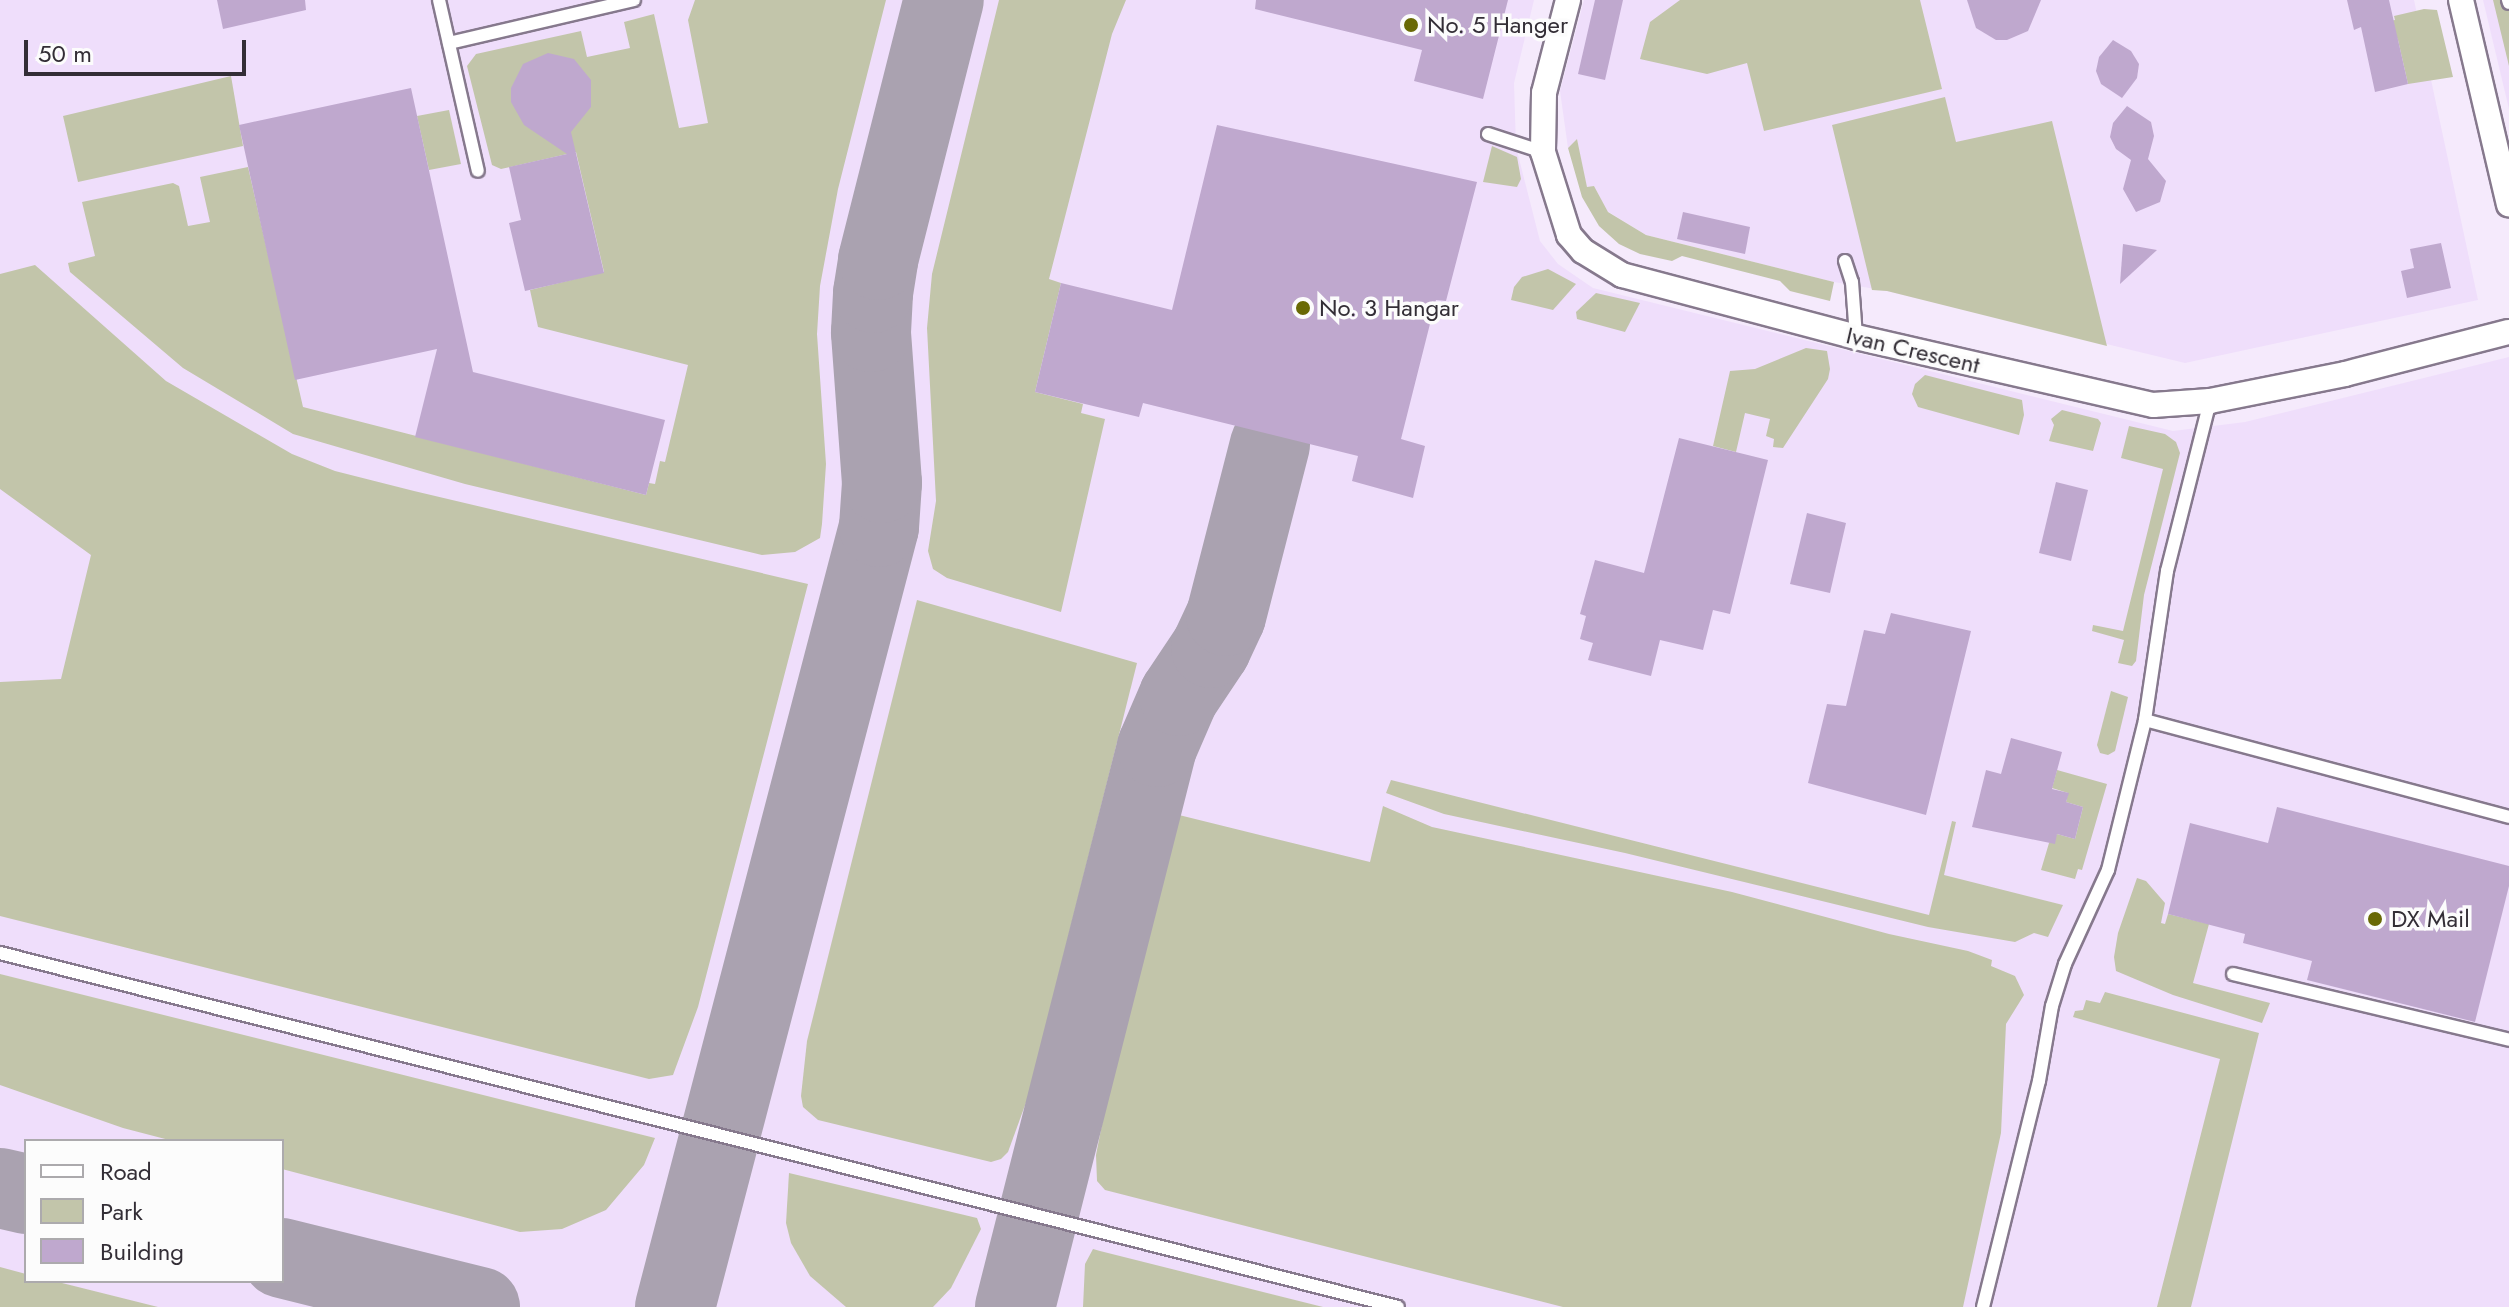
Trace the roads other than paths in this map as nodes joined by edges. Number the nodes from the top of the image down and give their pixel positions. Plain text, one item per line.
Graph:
1 (439, 0) edge
2 (634, 0) edge
3 (1568, 0) edge
4 (2461, 0) edge
5 (449, 43) junction
6 (1488, 134) dead end
7 (1543, 152) junction
8 (478, 171) dead end
9 (2509, 204) edge
10 (1845, 261) dead end
11 (2509, 332) edge
12 (1856, 337) junction
13 (2210, 401) junction
14 (2145, 720) junction
15 (2509, 817) edge
16 (0, 953) edge
17 (2233, 974) dead end
18 (2509, 1040) edge
19 (1398, 1307) edge
20 (1983, 1307) edge

1 - 5 lane
2 - 5 lane
3 - 7 street, Ivan Crescent
4 - 9 street
5 - 8 lane
6 - 7 lane
7 - 12 street, Ivan Crescent
10 - 12 lane
11 - 13 street, Ivan Crescent
12 - 13 street, Ivan Crescent
13 - 14 lane
14 - 15 lane
14 - 20 lane
16 - 19 lane
17 - 18 lane

